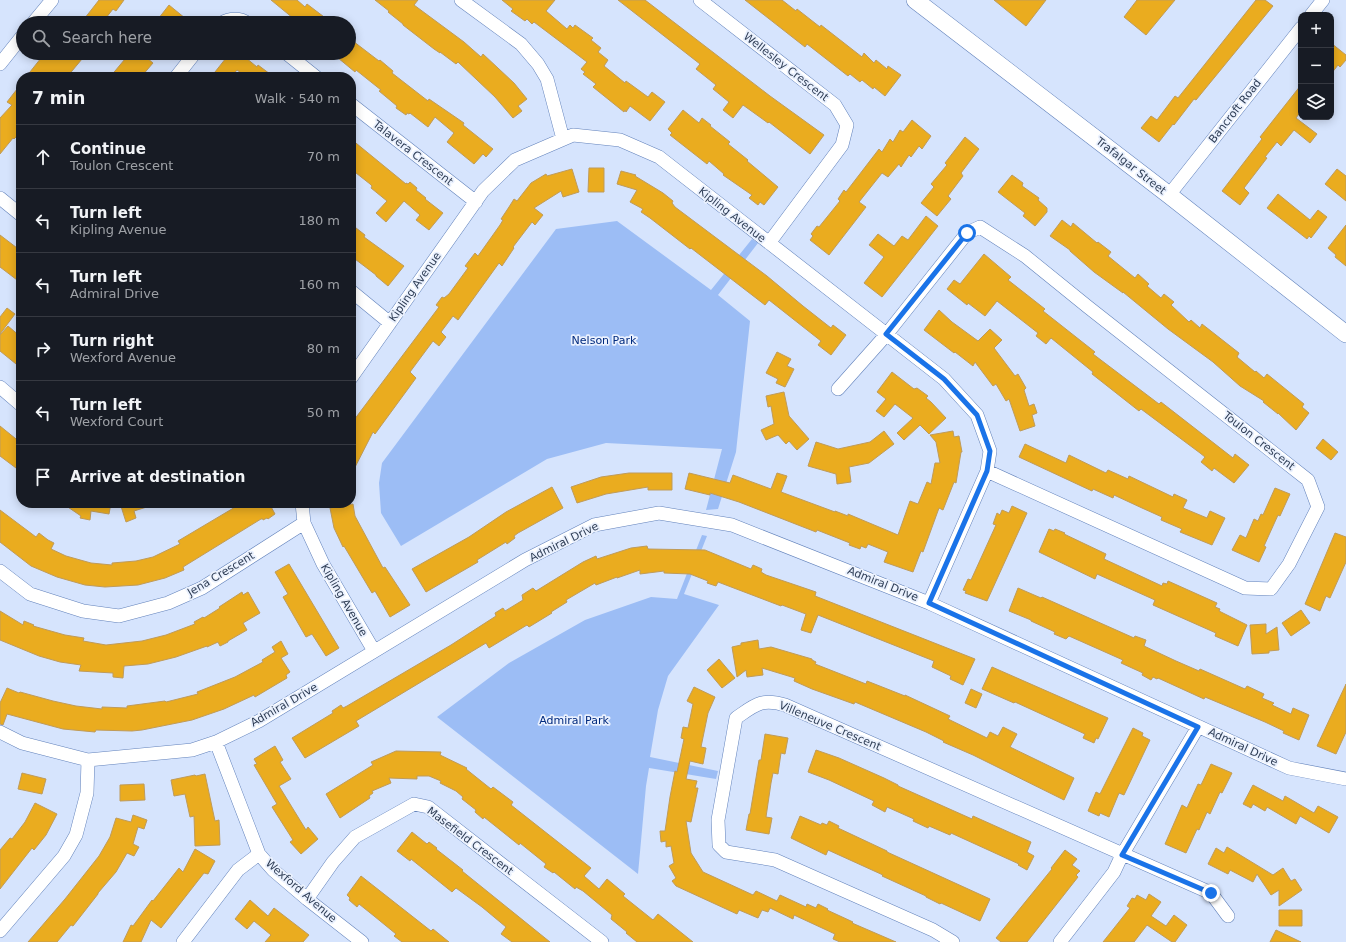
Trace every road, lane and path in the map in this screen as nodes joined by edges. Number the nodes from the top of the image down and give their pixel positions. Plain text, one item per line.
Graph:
1 (52, 0) edge
2 (461, 0) edge
3 (700, 0) edge
4 (915, 0) edge
5 (1323, 0) edge
6 (1313, 12) edge
7 (39, 16) edge
8 (1298, 32) edge
9 (16, 44) edge
10 (189, 60) edge
11 (295, 60) edge
12 (0, 64) edge
13 (180, 72) edge
14 (310, 72) edge
15 (356, 108) edge
16 (563, 140) junction
17 (1169, 195) junction
18 (0, 198) edge
19 (476, 202) junction
20 (16, 211) edge
21 (769, 243) junction
22 (356, 296) edge
23 (390, 323) junction
24 (886, 334) junction
25 (1346, 334) edge
26 (356, 371) edge
27 (0, 388) edge
28 (838, 389) dead end
29 (16, 401) edge
30 (987, 471) junction
31 (302, 508) edge
32 (304, 523) junction
33 (0, 570) edge
34 (929, 603) junction
35 (374, 651) junction
36 (1198, 727) junction
37 (0, 732) edge
38 (216, 742) junction
39 (88, 760) junction
40 (1346, 779) edge
41 (259, 854) junction
42 (1122, 855) junction
43 (307, 899) junction
44 (1228, 916) dead end
45 (0, 931) edge
46 (182, 942) edge
47 (362, 942) edge
48 (602, 942) edge
49 (953, 942) edge
50 (1060, 942) edge

1 - 7 street
2 - 16 street
3 - 21 street, Wellesley Crescent
4 - 17 main road, Trafalgar Street
5 - 6 street
8 - 17 street, Bancroft Road
9 - 12 street
10 - 13 street
11 - 14 street
15 - 19 street, Talavera Crescent
16 - 19 street, Kipling Avenue
16 - 21 street, Kipling Avenue
17 - 25 main road, Trafalgar Street
18 - 20 street
19 - 23 street, Kipling Avenue
21 - 24 street, Kipling Avenue
22 - 23 street
23 - 26 street, Kipling Avenue
24 - 28 street
24 - 30 street, Kipling Avenue
24 - 30 street, Toulon Crescent
27 - 29 street
30 - 34 street, Kipling Avenue
31 - 32 street, Kipling Avenue
32 - 33 street, Jena Crescent
32 - 35 street, Kipling Avenue
34 - 35 street, Admiral Drive
34 - 36 street, Admiral Drive
35 - 38 street, Admiral Drive
36 - 40 street, Admiral Drive
36 - 42 street
37 - 39 street, Admiral Drive
38 - 39 street, Admiral Drive
38 - 41 street, Wexford Avenue
39 - 45 street
41 - 43 street, Wexford Avenue
41 - 46 street
42 - 44 street, Villeneuve Crescent
42 - 49 street, Villeneuve Crescent
42 - 50 street
43 - 47 street, Wexford Avenue
43 - 48 street, Masefield Crescent

